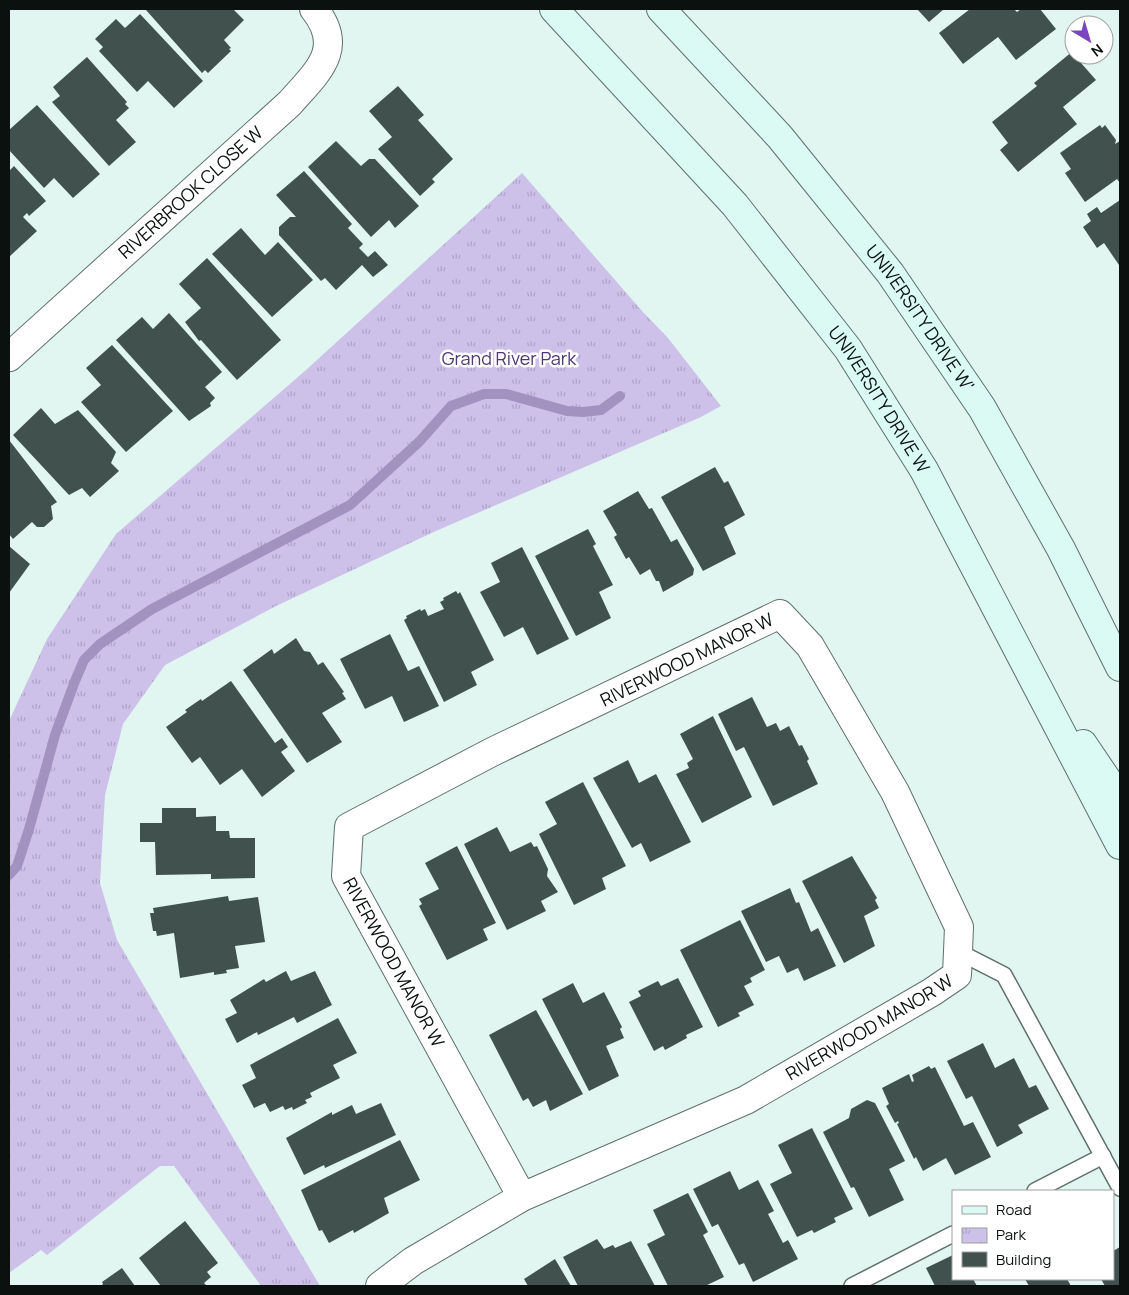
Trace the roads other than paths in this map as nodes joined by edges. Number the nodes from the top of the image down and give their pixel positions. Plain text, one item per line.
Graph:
1 (314, 9) edge
2 (554, 9) edge
3 (662, 9) edge
4 (9, 357) edge
5 (1120, 667) edge
6 (1030, 670) junction
7 (1120, 799) edge
8 (1120, 845) edge
9 (957, 951) junction
10 (1103, 1156) junction
11 (1120, 1188) edge
12 (1037, 1190) edge
13 (522, 1197) junction
14 (952, 1235) edge
15 (380, 1286) edge
16 (852, 1286) edge

1 - 4 street, RIVERBROOK CLOSE W
2 - 6 main road, UNIVERSITY DRIVE W
3 - 5 main road, UNIVERSITY DRIVE W'
6 - 7 main road
6 - 8 main road, UNIVERSITY DRIVE W
9 - 10 lane
9 - 13 street, RIVERWOOD MANOR W
9 - 13 street, RIVERWOOD MANOR W
10 - 11 lane
10 - 12 lane
13 - 15 street, RIVERWOOD MANOR W
14 - 16 lane

